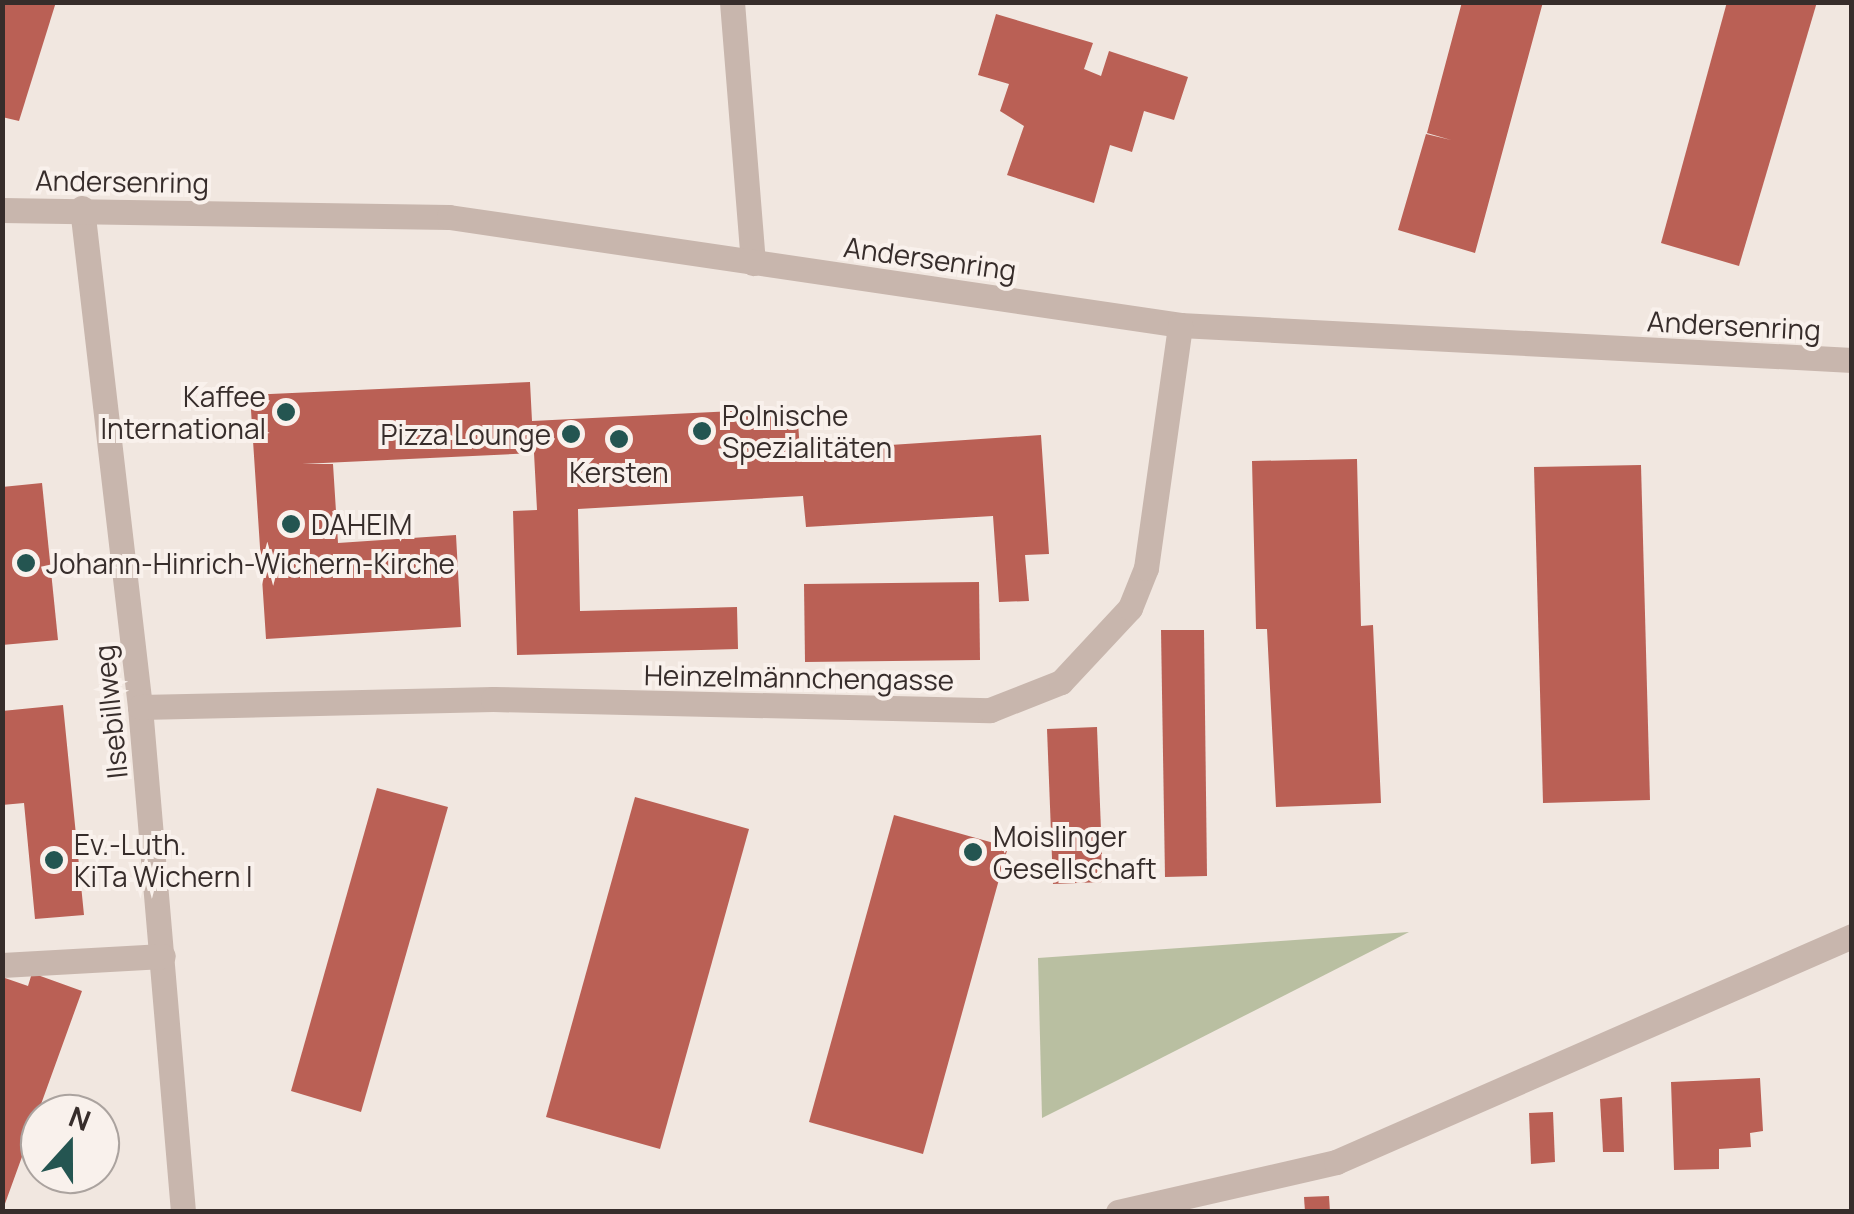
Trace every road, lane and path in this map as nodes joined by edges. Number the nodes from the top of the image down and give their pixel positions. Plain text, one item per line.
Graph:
1 (732, 2) edge
2 (82, 208) junction
3 (2, 210) edge
4 (753, 263) junction
5 (1180, 326) junction
6 (1852, 360) edge
7 (140, 707) junction
8 (1852, 936) edge
9 (164, 956) junction
10 (2, 964) edge
11 (183, 1212) edge
12 (1118, 1212) edge

1 - 4 street
2 - 3 street, Andersenring
2 - 4 street, Andersenring
2 - 7 street, Ilsebillweg
4 - 5 street, Andersenring
5 - 6 street, Andersenring
5 - 7 street, Heinzelmännchengasse
7 - 9 street, Ilsebillweg
8 - 12 street
9 - 10 street
9 - 11 street, Ilsebillweg

